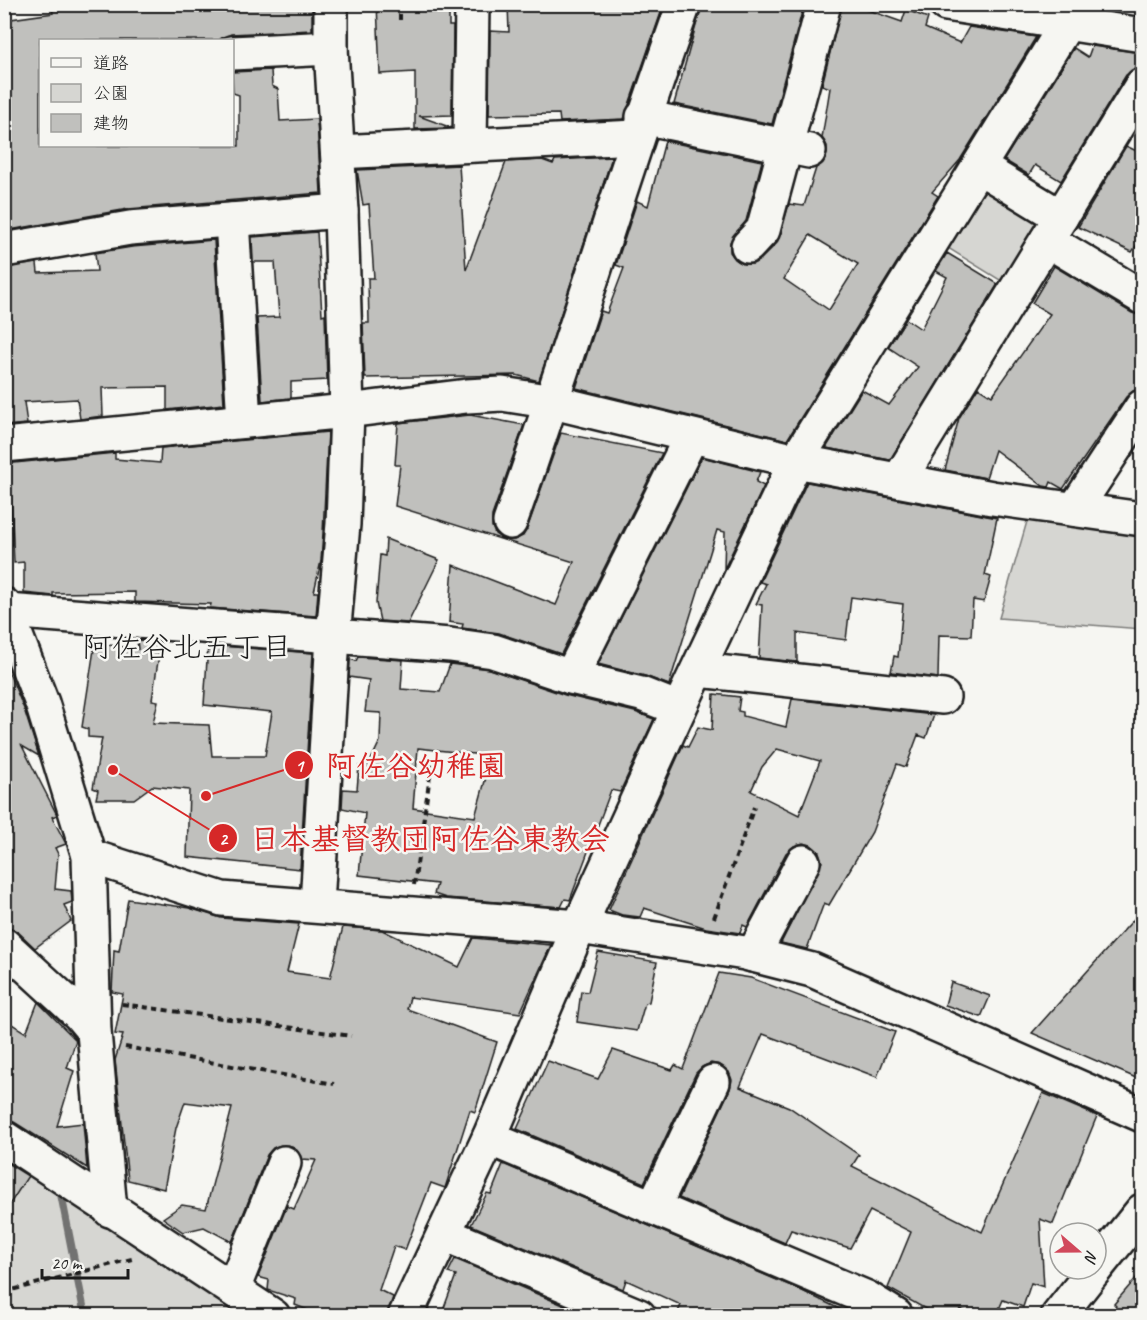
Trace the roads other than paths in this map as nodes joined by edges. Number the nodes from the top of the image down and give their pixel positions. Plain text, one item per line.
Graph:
1 (331, 4) edge
2 (472, 4) edge
3 (684, 4) edge
4 (824, 4) edge
5 (961, 6) edge
6 (1074, 14) edge
7 (1143, 35) edge
8 (331, 48) junction
9 (234, 53) edge
10 (1143, 84) edge
11 (640, 127) junction
12 (470, 145) junction
13 (798, 148) junction
14 (338, 152) junction
15 (979, 166) junction
16 (341, 211) junction
17 (232, 220) junction
18 (1054, 228) junction
19 (748, 246) dead end
20 (4, 250) edge
21 (1143, 297) edge
22 (553, 402) junction
23 (1143, 407) edge
24 (347, 411) junction
25 (244, 421) junction
26 (691, 437) junction
27 (4, 444) edge
28 (796, 461) junction
29 (899, 480) junction
30 (1075, 509) junction
31 (1143, 519) edge
32 (510, 522) dead end
33 (7, 616) edge
34 (333, 637) junction
35 (699, 670) junction
36 (571, 677) junction
37 (943, 697) dead end
38 (679, 709) junction
39 (89, 856) junction
40 (803, 862) dead end
41 (318, 904) junction
42 (579, 927) junction
43 (4, 945) edge
44 (753, 955) junction
45 (94, 1037) junction
46 (713, 1082) dead end
47 (1143, 1115) edge
48 (4, 1138) edge
49 (489, 1138) junction
50 (284, 1163) dead end
51 (654, 1206) junction
52 (110, 1210) junction
53 (1143, 1211) edge
54 (444, 1234) junction
55 (1108, 1254) edge
56 (1086, 1281) edge
57 (232, 1289) junction
58 (273, 1316) edge
59 (405, 1316) edge
60 (639, 1316) edge
61 (896, 1316) edge
62 (1058, 1316) edge

1 - 8 street
2 - 12 street
3 - 11 street
4 - 13 street
5 - 6 street
6 - 7 street
6 - 15 street
8 - 9 street
8 - 14 street
10 - 18 street
11 - 12 street
11 - 13 street
11 - 22 street
12 - 14 street
13 - 19 street
14 - 16 street
15 - 18 street
15 - 28 street
16 - 17 street
16 - 24 street
17 - 20 street
17 - 25 street
18 - 21 street
18 - 29 street
22 - 24 street
22 - 26 street
22 - 32 street
23 - 30 street
24 - 25 street
24 - 34 street
25 - 27 street
26 - 28 street
26 - 36 street
28 - 29 street
28 - 35 street
29 - 30 street
30 - 31 street
33 - 34 street
33 - 39 street
34 - 36 street
34 - 41 street
35 - 37 street
35 - 38 street
36 - 38 street
38 - 42 street
39 - 41 street
39 - 45 street
40 - 44 street
41 - 42 street
42 - 44 street
42 - 49 street
43 - 45 street
44 - 47 street
45 - 52 street
46 - 51 street
48 - 52 street
49 - 51 street
49 - 54 street
50 - 57 street
51 - 61 street
52 - 57 street
53 - 55 street
54 - 59 street
54 - 60 street
56 - 62 street
57 - 58 street

